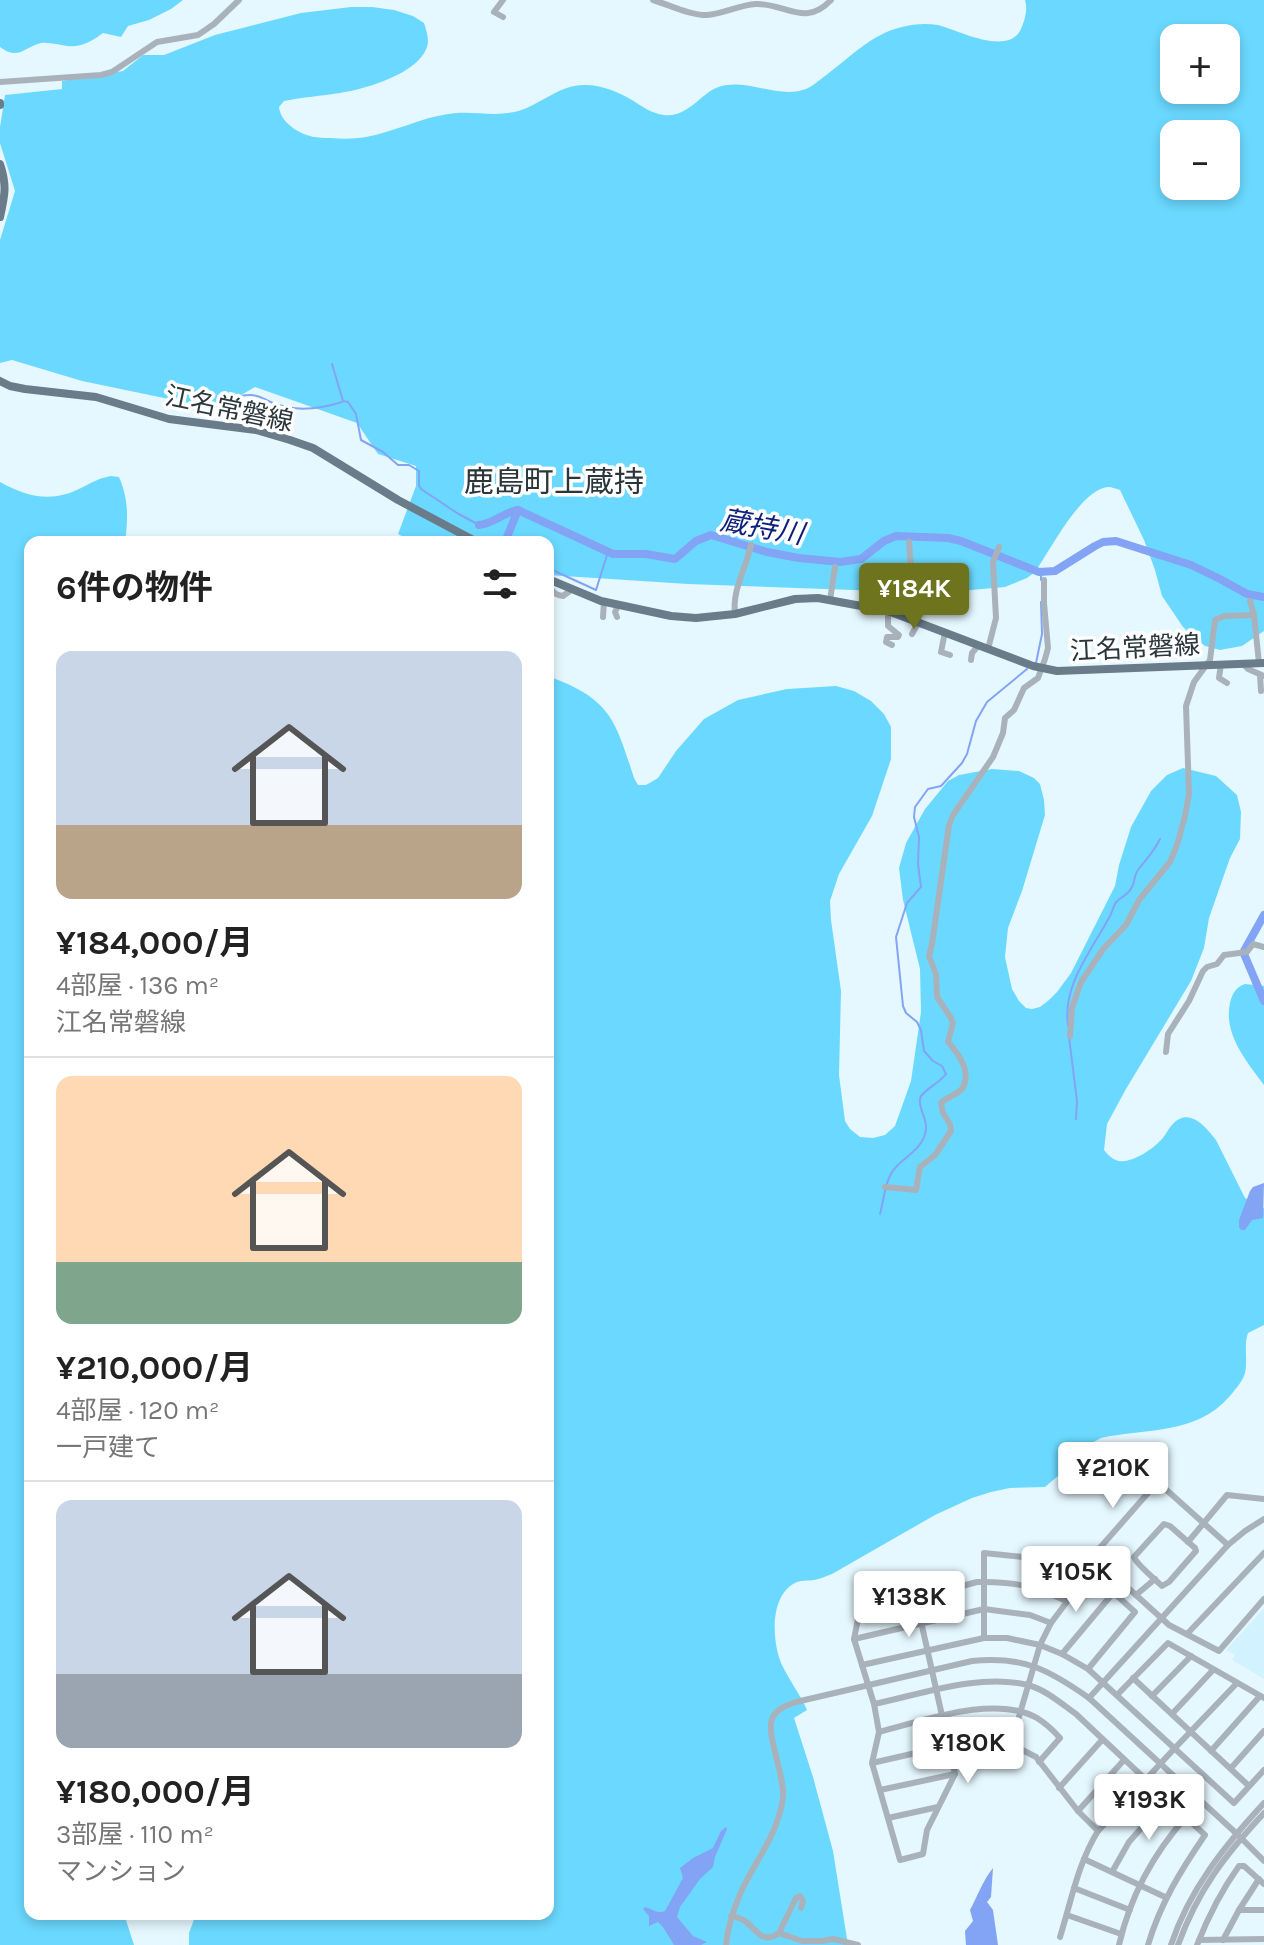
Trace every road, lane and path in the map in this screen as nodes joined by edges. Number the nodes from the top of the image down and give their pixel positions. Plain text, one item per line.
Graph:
1 (239, 0) edge
2 (503, 0) edge
3 (653, 0) edge
4 (831, 0) edge
5 (715, 13) junction
6 (503, 17) dead end
7 (718, 24) dead end
8 (0, 82) edge
9 (0, 164) edge
10 (0, 217) edge
11 (0, 381) edge
12 (466, 536) edge
13 (909, 542) dead end
14 (751, 545) dead end
15 (999, 547) dead end
16 (835, 567) dead end
17 (1044, 580) dead end
18 (554, 582) edge
19 (830, 600) junction
20 (1250, 601) dead end
21 (604, 602) junction
22 (618, 606) junction
23 (888, 611) junction
24 (735, 614) junction
25 (1254, 615) junction
26 (603, 617) dead end
27 (617, 617) dead end
28 (907, 618) junction
29 (918, 623) junction
30 (945, 632) junction
31 (912, 634) dead end
32 (892, 645) dead end
33 (983, 647) junction
34 (950, 655) dead end
35 (971, 660) dead end
36 (1242, 663) junction
37 (1262, 663) edge
38 (1221, 664) junction
39 (1207, 665) junction
40 (1035, 666) junction
41 (1262, 675) edge
42 (1227, 683) dead end
43 (1261, 691) dead end
44 (1264, 947) edge
45 (1070, 1036) dead end
46 (1166, 1052) dead end
47 (885, 1187) dead end
48 (1264, 1499) edge
49 (1264, 1519) edge
50 (1203, 1524) junction
51 (1188, 1542) junction
52 (1228, 1545) junction
53 (1264, 1553) edge
54 (1090, 1571) junction
55 (1155, 1579) junction
56 (984, 1582) junction
57 (1113, 1593) junction
58 (1136, 1595) junction
59 (916, 1599) junction
60 (1264, 1599) edge
61 (1066, 1601) junction
62 (984, 1609) junction
63 (1161, 1617) junction
64 (1051, 1623) junction
65 (922, 1624) junction
66 (1187, 1634) junction
67 (984, 1638) junction
68 (854, 1639) junction
69 (1040, 1645) junction
70 (927, 1649) junction
71 (1062, 1654) junction
72 (1191, 1656) junction
73 (862, 1665) junction
74 (1035, 1667) junction
75 (1088, 1669) junction
76 (933, 1670) junction
77 (1213, 1670) junction
78 (1133, 1678) junction
79 (1102, 1682) junction
80 (1237, 1683) junction
81 (867, 1685) junction
82 (1028, 1686) junction
83 (937, 1691) junction
84 (1117, 1695) junction
85 (1152, 1696) junction
86 (1262, 1697) edge
87 (1089, 1698) junction
88 (874, 1704) junction
89 (1020, 1712) junction
90 (1172, 1714) junction
91 (942, 1717) junction
92 (1264, 1731) edge
93 (879, 1732) junction
94 (1191, 1732) junction
95 (1102, 1740) junction
96 (1011, 1744) junction
97 (949, 1746) junction
98 (1174, 1749) junction
99 (1211, 1751) junction
100 (1124, 1760) junction
101 (1039, 1762) junction
102 (872, 1763) junction
103 (1160, 1765) junction
104 (1231, 1768) junction
105 (1264, 1770) edge
106 (955, 1774) junction
107 (1145, 1779) junction
108 (1249, 1786) junction
109 (1059, 1788) junction
110 (880, 1790) junction
111 (1167, 1799) junction
112 (1264, 1803) edge
113 (938, 1807) junction
114 (1078, 1811) junction
115 (1264, 1813) edge
116 (1186, 1817) junction
117 (888, 1818) junction
118 (1098, 1831) junction
119 (1239, 1836) junction
120 (1264, 1846) edge
121 (1256, 1854) junction
122 (1084, 1859) junction
123 (1264, 1861) edge
124 (1112, 1872) junction
125 (1262, 1882) edge
126 (1140, 1886) junction
127 (1074, 1888) junction
128 (1165, 1897) junction
129 (801, 1908) dead end
130 (1130, 1910) junction
131 (1239, 1910) junction
132 (1264, 1910) edge
133 (1067, 1915) junction
134 (731, 1916) junction
135 (779, 1933) junction
136 (1121, 1934) junction
137 (1060, 1937) dead end
138 (1264, 1939) edge
139 (1223, 1940) junction
140 (1198, 1942) edge
141 (726, 1945) edge
142 (858, 1945) edge
143 (1119, 1945) edge
144 (1148, 1945) edge
145 (1171, 1945) edge
146 (1178, 1945) edge

1 - 8 street
2 - 6 street
3 - 5 street
4 - 5 street
5 - 7 street
9 - 10 main road
11 - 12 main road, 江名常磐線
13 - 28 street
14 - 24 street
15 - 33 street
16 - 19 street
17 - 40 street
18 - 21 main road, 江名常磐線
19 - 23 main road, 江名常磐線
19 - 24 main road, 江名常磐線
20 - 25 street
21 - 22 main road, 江名常磐線
21 - 26 street
22 - 24 main road, 江名常磐線
22 - 27 street
23 - 28 main road, 江名常磐線
23 - 32 street
25 - 37 street
25 - 39 street
28 - 29 main road, 江名常磐線
29 - 30 main road, 江名常磐線
29 - 31 street
30 - 33 main road, 江名常磐線
30 - 34 street
33 - 35 street
33 - 40 main road, 江名常磐線
36 - 37 main road, 江名常磐線
36 - 38 main road, 江名常磐線
36 - 41 street
38 - 39 main road, 江名常磐線
38 - 42 street
39 - 40 main road, 江名常磐線
39 - 45 street
40 - 47 street
41 - 43 street
44 - 46 street
48 - 50 street
49 - 52 street
50 - 51 street
50 - 52 street
50 - 58 street
51 - 55 street
51 - 55 street
52 - 63 street
53 - 66 street
54 - 56 street
54 - 57 street
54 - 61 street
55 - 58 street
56 - 59 street
56 - 61 street
56 - 62 street
57 - 71 street
57 - 75 street
58 - 63 street
59 - 65 street
59 - 68 street
60 - 66 street
61 - 64 street
62 - 64 street
62 - 65 street
62 - 67 street
63 - 66 street
63 - 79 street
64 - 69 street
65 - 68 street
65 - 70 street
67 - 69 street
67 - 70 street
68 - 73 street
69 - 71 street
69 - 74 street
70 - 73 street
70 - 76 street
71 - 75 street
72 - 77 street
72 - 78 street
72 - 85 street
73 - 81 street
74 - 76 street
74 - 82 street
74 - 87 street
75 - 79 street
76 - 81 street
76 - 83 street
77 - 80 street
77 - 90 street
78 - 84 street
78 - 85 street
79 - 84 street
79 - 87 street
80 - 86 street
80 - 94 street
81 - 88 street
81 - 134 street
82 - 83 street
82 - 89 street
82 - 95 street
83 - 88 street
83 - 91 street
84 - 98 street
85 - 90 street
86 - 99 street
87 - 103 street
88 - 93 street
89 - 91 street
89 - 96 street
89 - 101 street
90 - 94 street
91 - 93 street
91 - 97 street
92 - 104 street
93 - 102 street
94 - 98 street
94 - 99 street
95 - 100 street
95 - 109 street
96 - 97 street
96 - 101 street
97 - 102 street
97 - 106 street
98 - 103 street
98 - 108 street
99 - 104 street
100 - 107 street
100 - 114 street
101 - 109 street
102 - 110 street
103 - 107 street
103 - 119 street
104 - 108 street
105 - 108 street
106 - 110 street
106 - 113 street
107 - 111 street
107 - 118 street
109 - 114 street
110 - 117 street
111 - 116 street
111 - 124 street
112 - 119 street
113 - 117 street
113 - 117 street
114 - 118 street
115 - 119 street
116 - 126 street
116 - 128 street
118 - 122 street
119 - 121 street
119 - 145 street
119 - 146 street
120 - 121 street
121 - 123 street
122 - 124 street
122 - 127 street
124 - 126 street
125 - 131 street
125 - 140 street
126 - 128 street
126 - 130 street
127 - 130 street
127 - 133 street
128 - 144 street
129 - 135 street
130 - 136 street
131 - 132 street
131 - 139 street
133 - 136 street
133 - 137 street
134 - 135 street
134 - 141 street
135 - 142 street
136 - 143 street
138 - 139 street
139 - 140 street

